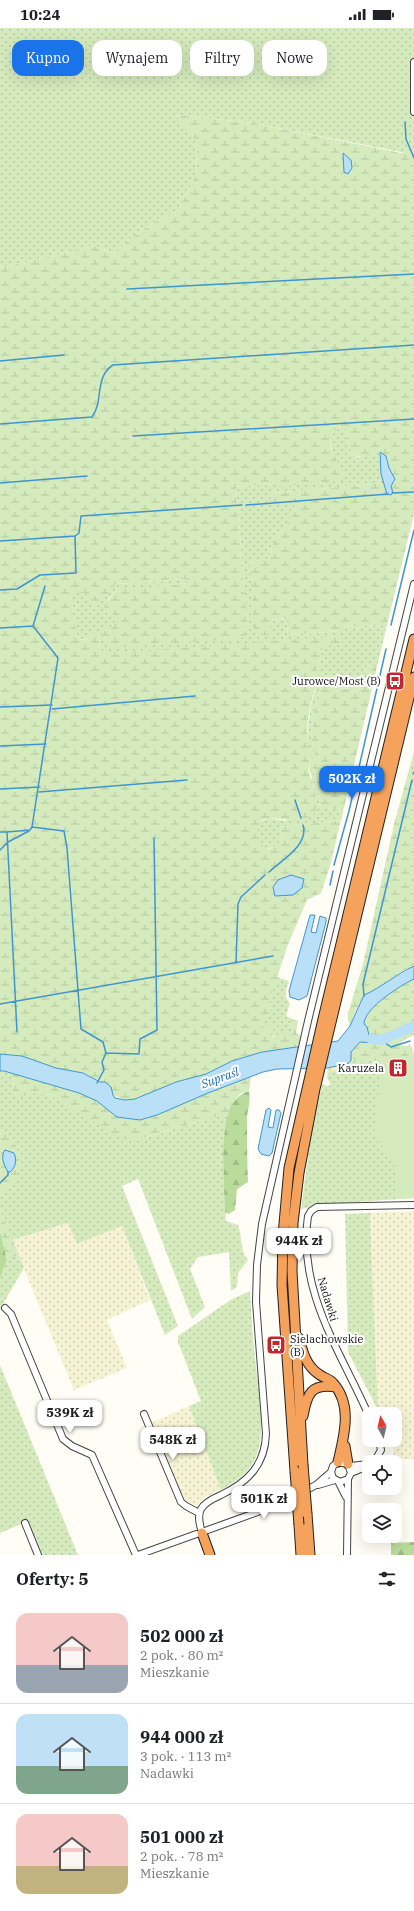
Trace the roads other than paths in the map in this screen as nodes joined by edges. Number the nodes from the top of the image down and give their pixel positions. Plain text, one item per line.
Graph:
1 (414, 62) edge
2 (414, 112) edge
3 (414, 584) edge
4 (414, 639) edge
5 (414, 677) edge
6 (328, 1018) junction
7 (311, 1089) junction
8 (414, 1205) edge
9 (5, 1308) dead end
10 (294, 1316) junction
11 (336, 1387) junction
12 (365, 1407) edge
13 (144, 1414) dead end
14 (301, 1431) junction
15 (362, 1466) edge
16 (347, 1469) junction
17 (331, 1472) junction
18 (337, 1480) junction
19 (316, 1485) junction
20 (347, 1501) junction
21 (199, 1513) junction
22 (25, 1523) dead end
23 (202, 1533) junction
24 (38, 1555) edge
25 (137, 1555) edge
26 (210, 1555) edge
27 (300, 1555) edge
28 (310, 1555) edge
29 (347, 1555) edge

1 - 2 street
3 - 21 street
4 - 6 highway
5 - 6 highway
6 - 7 highway
7 - 10 highway
7 - 27 highway, bridge
8 - 12 street, Nadawki
9 - 25 street
10 - 11 highway
10 - 14 highway
11 - 14 highway
11 - 16 highway
13 - 21 street
14 - 28 highway, bridge
15 - 16 street
16 - 17 street
16 - 18 street
16 - 20 street
17 - 18 street
17 - 19 street
18 - 19 street
18 - 20 street
19 - 23 street
20 - 29 street
21 - 23 street
22 - 24 street
23 - 25 street
23 - 26 highway

